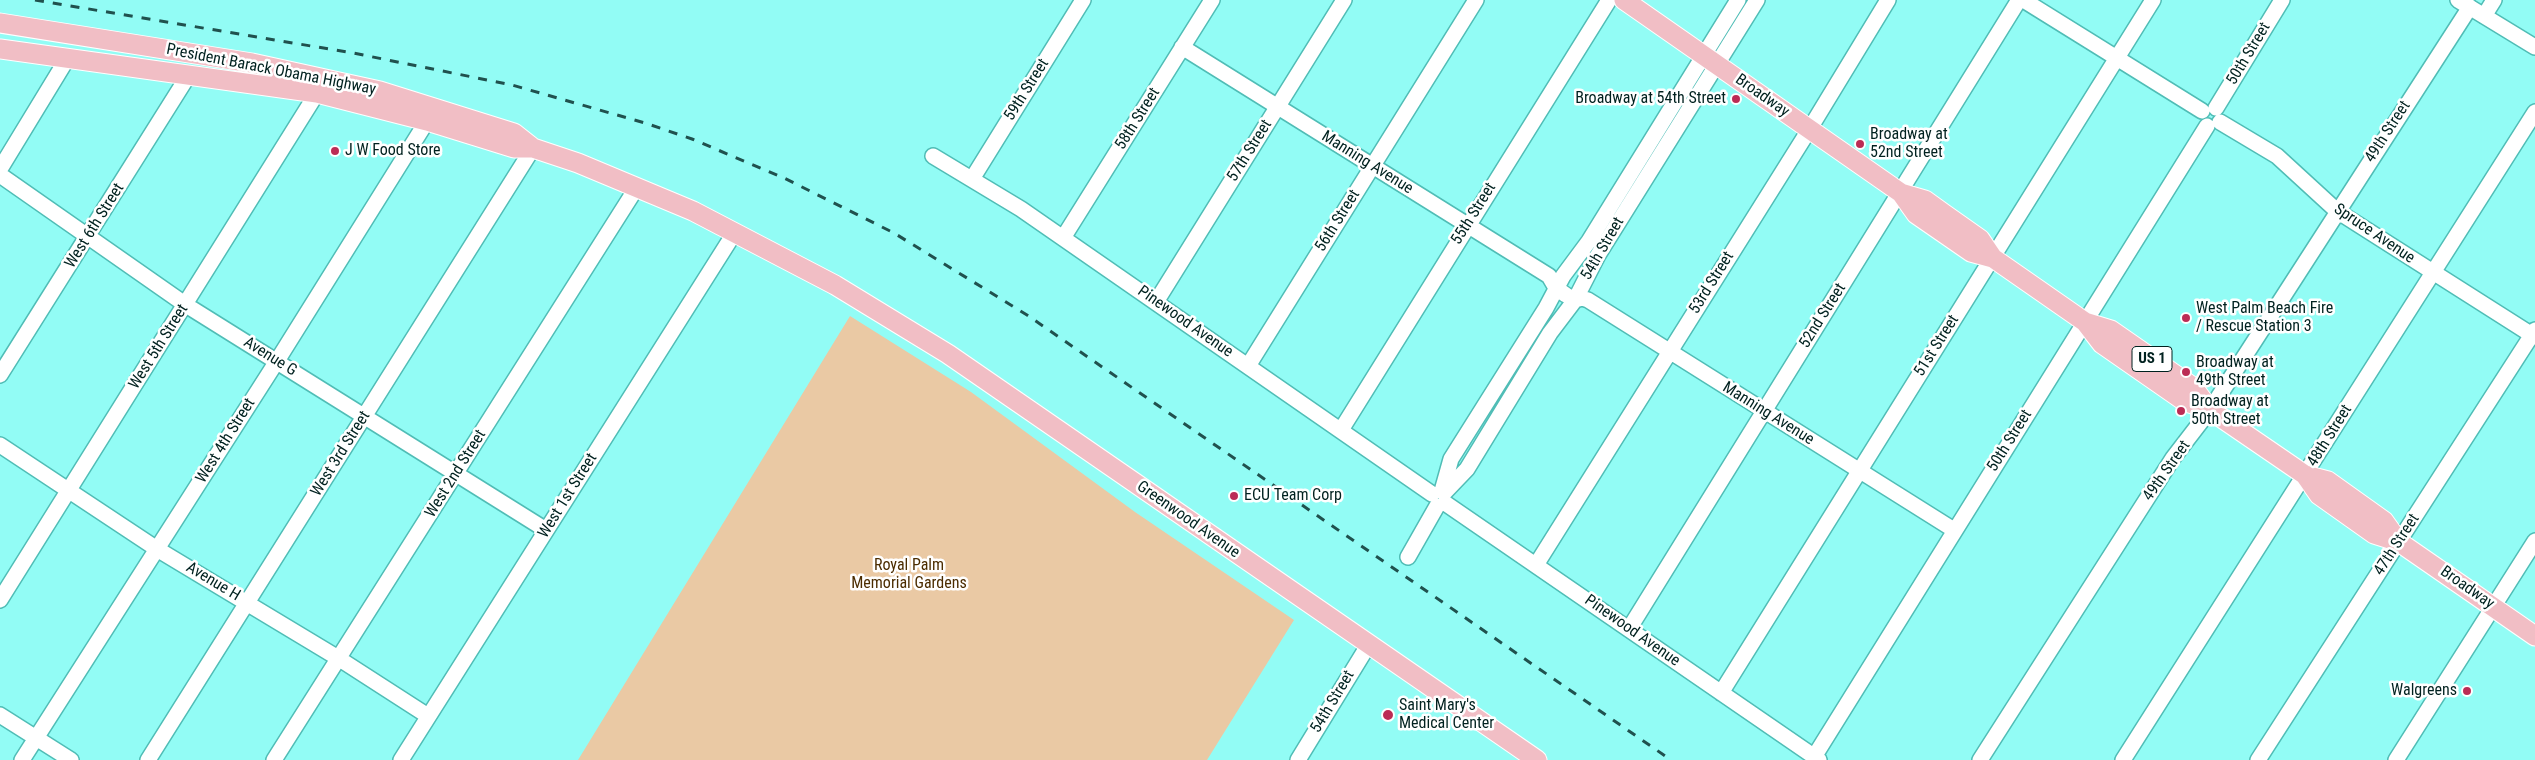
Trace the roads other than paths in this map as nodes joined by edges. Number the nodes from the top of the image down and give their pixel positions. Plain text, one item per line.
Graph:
1 (1083, 0) edge
2 (1212, 0) edge
3 (1344, 0) edge
4 (1476, 0) edge
5 (1609, 0) edge
6 (1624, 0) edge
7 (1738, 0) edge
8 (1757, 0) edge
9 (1888, 0) edge
10 (2154, 0) edge
11 (2282, 0) edge
12 (2494, 0) edge
13 (2021, 1) edge
14 (2464, 3) edge
15 (2484, 16) junction
16 (0, 23) edge
17 (1182, 47) junction
18 (2535, 48) edge
19 (0, 49) edge
20 (2118, 58) junction
21 (67, 59) junction
22 (1710, 60) junction
23 (188, 76) junction
24 (318, 93) junction
25 (1277, 106) junction
26 (2535, 112) edge
27 (2211, 117) junction
28 (427, 120) junction
29 (1809, 130) junction
30 (533, 148) junction
31 (933, 156) dead end
32 (1372, 166) junction
33 (0, 169) edge
34 (0, 175) edge
35 (972, 180) junction
36 (637, 187) junction
37 (1901, 193) junction
38 (2337, 211) junction
39 (1467, 226) junction
40 (735, 232) junction
41 (88, 236) junction
42 (1063, 238) junction
43 (1993, 258) junction
44 (2432, 272) junction
45 (1557, 281) junction
46 (835, 285) joint
47 (1580, 295) junction
48 (1156, 302) junction
49 (186, 305) junction
50 (2085, 322) junction
51 (2534, 334) edge
52 (1668, 352) junction
53 (277, 361) junction
54 (1248, 366) junction
55 (0, 374) edge
56 (2210, 410) junction
57 (1764, 411) junction
58 (364, 417) junction
59 (1341, 430) junction
60 (0, 445) edge
61 (1860, 471) junction
62 (456, 473) junction
63 (2305, 475) junction
64 (68, 491) junction
65 (1440, 498) junction
66 (546, 530) junction
67 (1954, 530) junction
68 (2535, 541) edge
69 (2400, 542) junction
70 (157, 549) junction
71 (1408, 557) dead end
72 (1536, 565) junction
73 (0, 600) edge
74 (247, 602) junction
75 (2494, 607) junction
76 (1629, 629) junction
77 (2535, 636) edge
78 (1369, 644) junction
79 (338, 658) junction
80 (1721, 692) junction
81 (0, 715) edge
82 (428, 716) junction
83 (36, 739) junction
84 (1817, 758) edge
85 (22, 760) edge
86 (71, 760) edge
87 (148, 760) edge
88 (274, 760) edge
89 (401, 760) edge
90 (1298, 760) edge
91 (1537, 760) edge
92 (1980, 760) edge
93 (2123, 760) edge
94 (2258, 760) edge
95 (2396, 760) edge

1 - 35 street, 59th Street
2 - 17 street, 58th Street
3 - 25 street, 57th Street
4 - 32 street, 56th Street
5 - 39 street, 55th Street
6 - 22 main road, Broadway / US 1
7 - 22 street, 54th Street
8 - 22 street, 54th Street
9 - 29 street, 53rd Street
10 - 20 street, 51st Street
11 - 27 street, 50th Street
12 - 15 street
13 - 20 street, Spruce Avenue
13 - 37 street, 52nd Street
14 - 15 street
14 - 38 street, 49th Street
15 - 18 street
16 - 30 main road, President Barack Obama Highway
17 - 25 street, Manning Avenue
17 - 42 street, 58th Street
19 - 21 main road, President Barack Obama Highway
20 - 27 street, Spruce Avenue
20 - 43 street, 51st Street
21 - 23 main road, President Barack Obama Highway
21 - 33 street
22 - 29 main road, Broadway / US 1
22 - 45 street, 54th Street
22 - 47 street, 54th Street
23 - 24 main road, President Barack Obama Highway
23 - 41 street, West 6th Street
24 - 28 main road, President Barack Obama Highway
24 - 49 street, West 5th Street
25 - 32 street, Manning Avenue
25 - 48 street, 57th Street
26 - 44 street, 48th Street
27 - 38 street, Spruce Avenue
27 - 50 street, 50th Street
28 - 30 main road, President Barack Obama Highway
28 - 53 street, West 4th Street
29 - 37 main road, Broadway / US 1
29 - 52 street, 53rd Street
30 - 36 main road, President Barack Obama Highway
30 - 58 street, West 3rd Street
31 - 35 street, Pinewood Avenue
32 - 39 street, Manning Avenue
32 - 54 street, 56th Street
34 - 41 street, Avenue G
35 - 42 street, Pinewood Avenue
36 - 40 main road, President Barack Obama Highway
36 - 62 street, West 2nd Street
37 - 43 main road, Broadway / US 1
37 - 57 street, 52nd Street
38 - 44 street, Spruce Avenue
38 - 56 street, 49th Street
39 - 45 street, Manning Avenue
39 - 59 street, 55th Street
40 - 46 main road, President Barack Obama Highway
40 - 66 street, West 1st Street
41 - 49 street, Avenue G
41 - 55 street, West 6th Street
42 - 48 street, Pinewood Avenue
43 - 50 main road, Broadway / US 1
43 - 61 street, 51st Street
44 - 51 street, Spruce Avenue
44 - 63 street, 48th Street
45 - 47 street, Manning Avenue
45 - 65 street, 54th Street
46 - 78 main road, Greenwood Avenue
47 - 52 street, Manning Avenue
47 - 65 street, 54th Street
48 - 54 street, Pinewood Avenue
49 - 53 street, Avenue G
49 - 64 street, West 5th Street
50 - 56 main road, Broadway / US 1
50 - 67 street, 50th Street
51 - 69 street, 47th Street
52 - 57 street, Manning Avenue
52 - 72 street, 53rd Street
53 - 58 street, Avenue G
53 - 70 street, West 4th Street
54 - 59 street, Pinewood Avenue
56 - 63 main road, Broadway / US 1
56 - 92 street, 49th Street
57 - 61 street, Manning Avenue
57 - 76 street, 52nd Street
58 - 62 street, Avenue G
58 - 74 street, West 3rd Street
59 - 65 street, Pinewood Avenue
60 - 64 street, Avenue H
61 - 67 street, Manning Avenue
61 - 80 street, 51st Street
62 - 66 street, Avenue G
62 - 79 street, West 2nd Street
63 - 69 main road, Broadway / US 1
63 - 93 street, 48th Street
64 - 70 street, Avenue H
64 - 73 street, West 5th Street
65 - 71 street, 54th Street
65 - 72 street, Pinewood Avenue
66 - 82 street, West 1st Street
67 - 84 street, 50th Street
68 - 75 street
69 - 75 main road, Broadway / US 1
69 - 94 street, 47th Street
70 - 74 street, Avenue H
70 - 83 street, West 4th Street
72 - 76 street, Pinewood Avenue
74 - 79 street, Avenue H
74 - 87 street, West 3rd Street
75 - 77 main road, Broadway / US 1
75 - 95 street
76 - 80 street, Pinewood Avenue
78 - 90 street, 54th Street
78 - 91 main road, Greenwood Avenue
79 - 82 street, Avenue H
79 - 88 street, West 2nd Street
80 - 84 street, Pinewood Avenue
81 - 83 street
82 - 89 street, West 1st Street
83 - 85 street, West 4th Street
83 - 86 street

